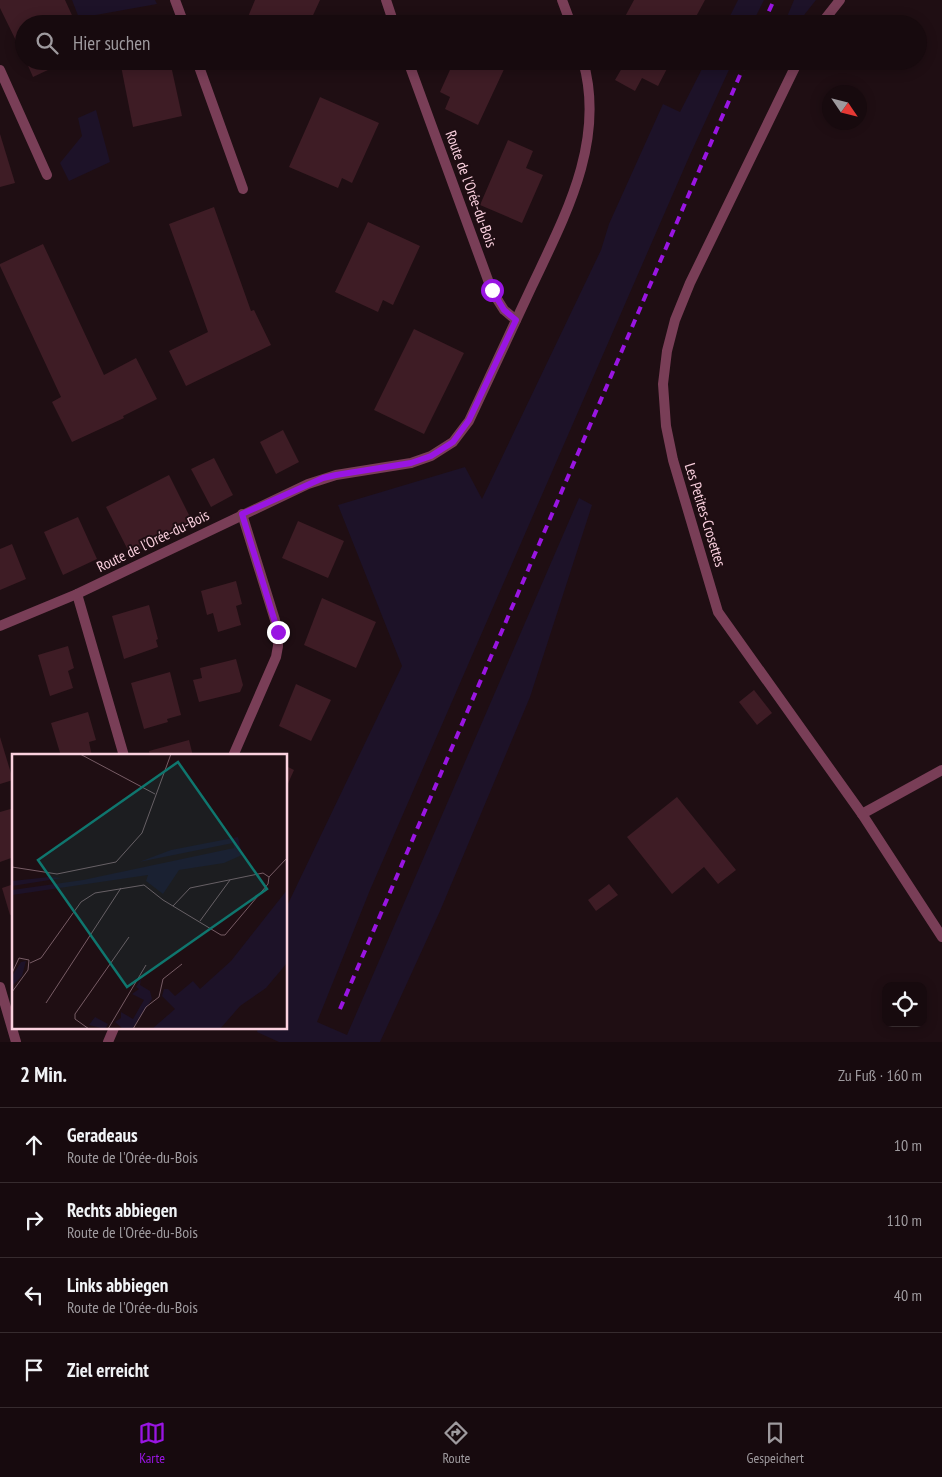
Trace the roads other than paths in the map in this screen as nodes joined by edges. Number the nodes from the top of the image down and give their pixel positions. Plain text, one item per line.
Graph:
1 (175, 0) edge
2 (386, 0) edge
3 (562, 0) edge
4 (840, 0) edge
5 (181, 15) edge
6 (391, 15) edge
7 (568, 15) edge
8 (828, 15) edge
9 (0, 70) edge
10 (200, 70) edge
11 (411, 70) edge
12 (585, 70) edge
13 (794, 70) edge
14 (47, 175) dead end
15 (244, 189) dead end
16 (516, 320) junction
17 (242, 514) junction
18 (77, 594) junction
19 (0, 626) edge
20 (123, 754) edge
21 (234, 754) edge
22 (942, 770) edge
23 (862, 814) junction
24 (942, 937) edge
25 (0, 987) edge
26 (12, 1028) edge
27 (113, 1030) edge
28 (108, 1042) edge

1 - 5 street
2 - 6 street
3 - 7 street
4 - 8 street
9 - 14 street
10 - 15 street
11 - 16 street, Route de l'Orée-du-Bois
12 - 16 street, Route de l'Orée-du-Bois
13 - 23 street, Les Petites-Crosettes
16 - 17 street, Route de l'Orée-du-Bois
17 - 18 street, Route de l'Orée-du-Bois
17 - 21 street
18 - 19 street, Route de l'Orée-du-Bois
18 - 20 street
22 - 23 street
23 - 24 street, Les Petites-Crosettes
25 - 26 street
27 - 28 street

